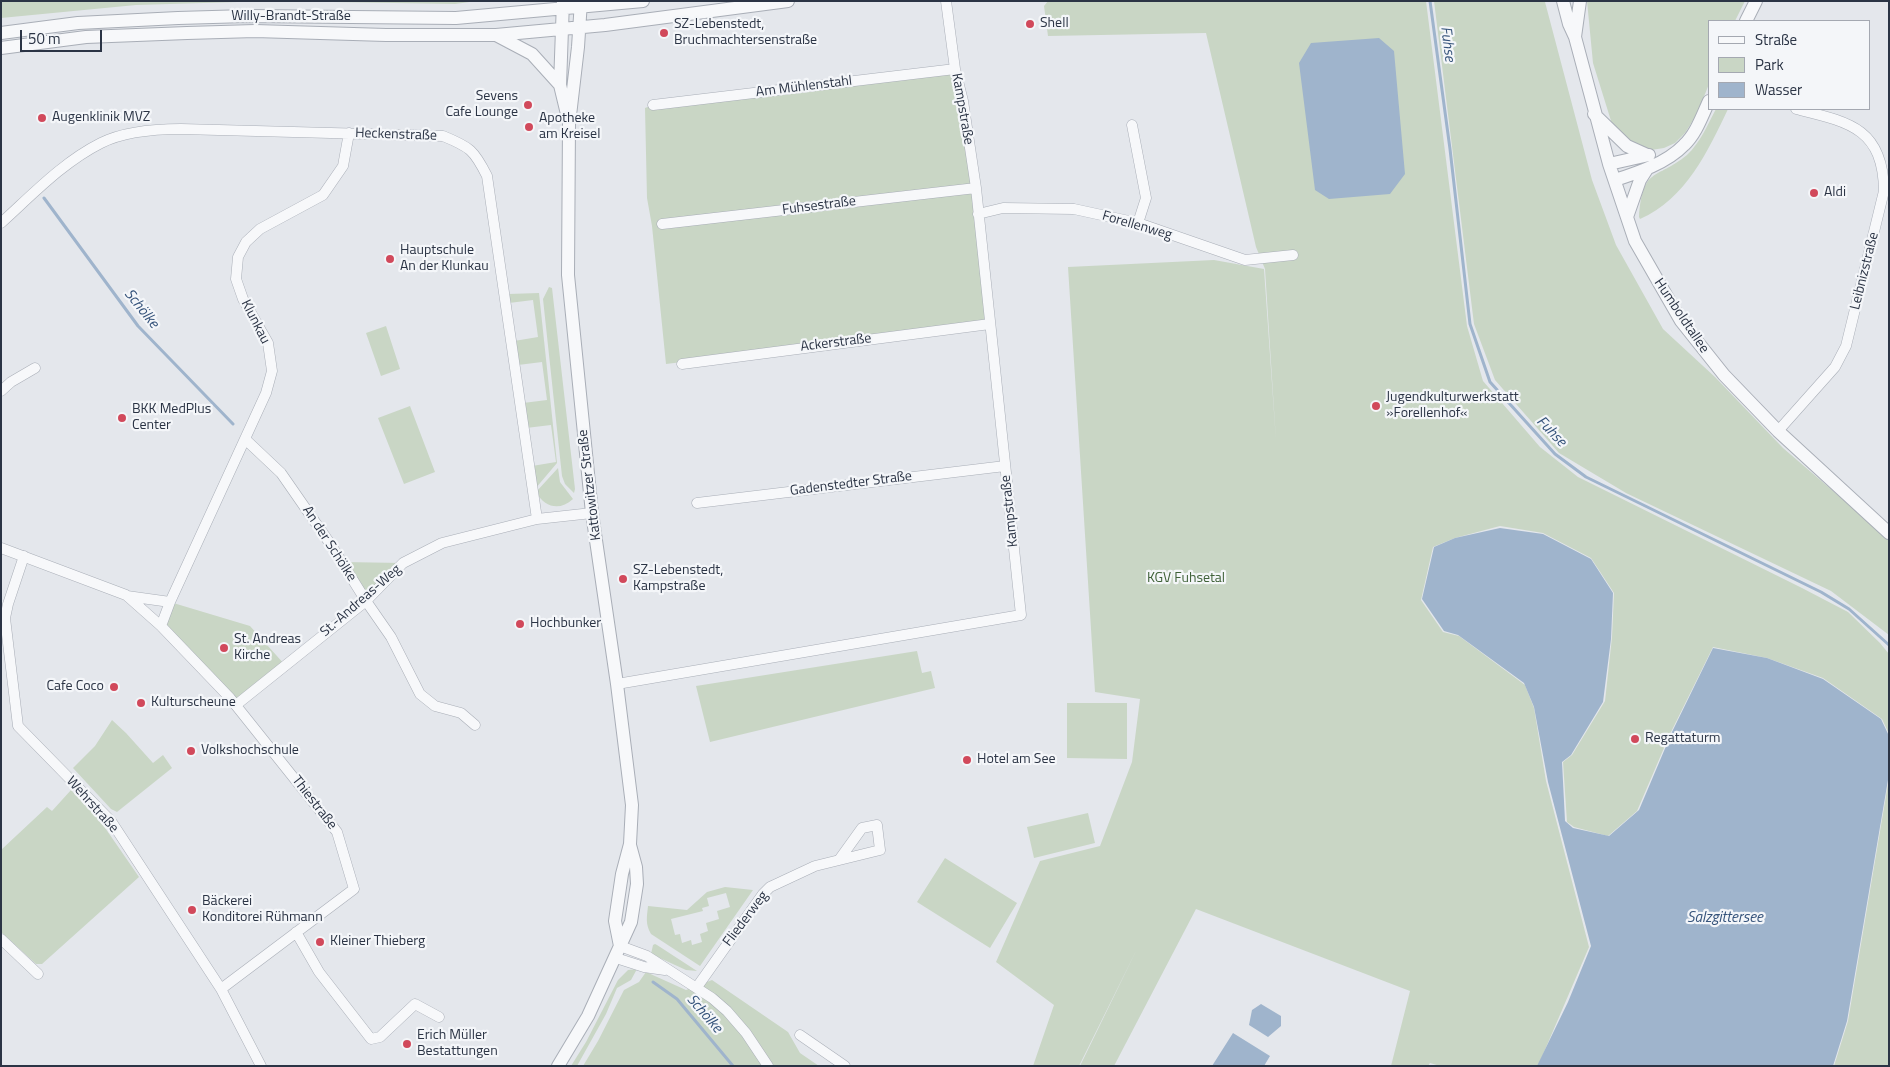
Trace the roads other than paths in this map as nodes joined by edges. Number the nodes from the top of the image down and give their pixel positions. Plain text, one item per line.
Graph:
1 (524, 1) edge
2 (644, 1) edge
3 (788, 1) edge
4 (946, 1) edge
5 (1563, 1) edge
6 (1580, 1) edge
7 (1756, 1) edge
8 (581, 4) edge
9 (563, 5) edge
10 (512, 13) junction
11 (1746, 20) edge
12 (579, 26) junction
13 (562, 28) junction
14 (1, 33) edge
15 (496, 35) junction
16 (1575, 37) junction
17 (1, 48) edge
18 (955, 69) junction
19 (560, 85) junction
20 (1708, 103) edge
21 (653, 104) dead end
22 (1800, 110) edge
23 (1594, 114) junction
24 (569, 124) junction
25 (1132, 125) dead end
26 (349, 133) junction
27 (1647, 155) junction
28 (1669, 156) junction
29 (1609, 164) junction
30 (1647, 170) junction
31 (1615, 180) junction
32 (976, 188) junction
33 (978, 214) junction
34 (1627, 217) junction
35 (1, 223) edge
36 (1138, 223) junction
37 (662, 224) dead end
38 (1293, 255) dead end
39 (990, 324) junction
40 (682, 364) dead end
41 (34, 368) dead end
42 (1, 391) edge
43 (1778, 431) junction
44 (245, 439) junction
45 (1005, 466) junction
46 (697, 503) dead end
47 (592, 513) junction
48 (537, 518) junction
49 (1889, 533) edge
50 (1, 548) edge
51 (24, 556) junction
52 (126, 595) junction
53 (366, 601) junction
54 (170, 602) junction
55 (161, 626) junction
56 (618, 684) junction
57 (236, 705) junction
58 (475, 725) dead end
59 (839, 860) dead end
60 (296, 932) junction
61 (1, 939) edge
62 (620, 946) junction
63 (616, 958) junction
64 (666, 970) junction
65 (38, 974) dead end
66 (697, 987) junction
67 (221, 989) junction
68 (439, 1017) dead end
69 (800, 1035) dead end
70 (261, 1066) edge
71 (558, 1066) edge
72 (768, 1066) edge
73 (845, 1066) edge

1 - 10 street
2 - 8 street, Willy-Brandt-Straße
3 - 12 street, Willy-Brandt-Straße
4 - 18 street, Kampstraße
5 - 16 street, Humboldtallee
6 - 16 street, Humboldtallee
7 - 11 street
8 - 9 street, Willy-Brandt-Straße
8 - 12 street, Kattowitzer Straße
9 - 10 street, Willy-Brandt-Straße
9 - 13 street, Kattowitzer Straße
10 - 14 street, Willy-Brandt-Straße
12 - 13 street, Willy-Brandt-Straße
12 - 24 street, Kattowitzer Straße
13 - 15 street, Willy-Brandt-Straße
13 - 19 street, Kattowitzer Straße
15 - 17 street, Willy-Brandt-Straße
15 - 19 street
16 - 23 street, Humboldtallee
18 - 21 street, Am Mühlenstahl
18 - 32 street, Kampstraße
19 - 24 street, Kattowitzer Straße
20 - 28 street
22 - 43 street, Leibnizstraße
23 - 27 street
23 - 29 street, Humboldtallee
24 - 47 street, Kattowitzer Straße
25 - 36 street
26 - 35 street, Heckenstraße
26 - 44 street, Klunkau
26 - 48 street, Heckenstraße
27 - 28 street
27 - 29 street
28 - 30 street
29 - 31 street, Humboldtallee
30 - 31 street
30 - 34 street
31 - 34 street, Humboldtallee
32 - 33 street, Kampstraße
32 - 37 street, Fuhsestraße
33 - 36 street, Forellenweg
33 - 39 street, Kampstraße
34 - 43 street, Humboldtallee
36 - 38 street, Forellenweg
39 - 40 street, Ackerstraße
39 - 45 street, Kampstraße
41 - 42 street
43 - 49 street, Humboldtallee
44 - 53 street, An der Schölke
44 - 54 street, Klunkau
45 - 46 street, Gadenstedter Straße
45 - 56 street, Kampstraße
47 - 48 street, St.-Andreas-Weg
47 - 56 street, Kattowitzer Straße
48 - 53 street, St.-Andreas-Weg
50 - 51 street, Thiestraße
51 - 52 street, Thiestraße
51 - 67 street, Wehrstraße
52 - 54 street
52 - 55 street, Thiestraße
53 - 57 street, St.-Andreas-Weg
53 - 58 street, An der Schölke
54 - 55 street, Klunkau
55 - 57 street, Thiestraße
56 - 62 street, Kattowitzer Straße
57 - 60 street, Thiestraße
59 - 66 street, Fliederweg
60 - 67 street, Thiestraße
60 - 68 street
61 - 65 street
62 - 63 street, Kattowitzer Straße
62 - 64 street
63 - 64 street
63 - 71 street, Kattowitzer Straße
64 - 66 street
66 - 72 street
67 - 70 street, Wehrstraße
69 - 73 street

